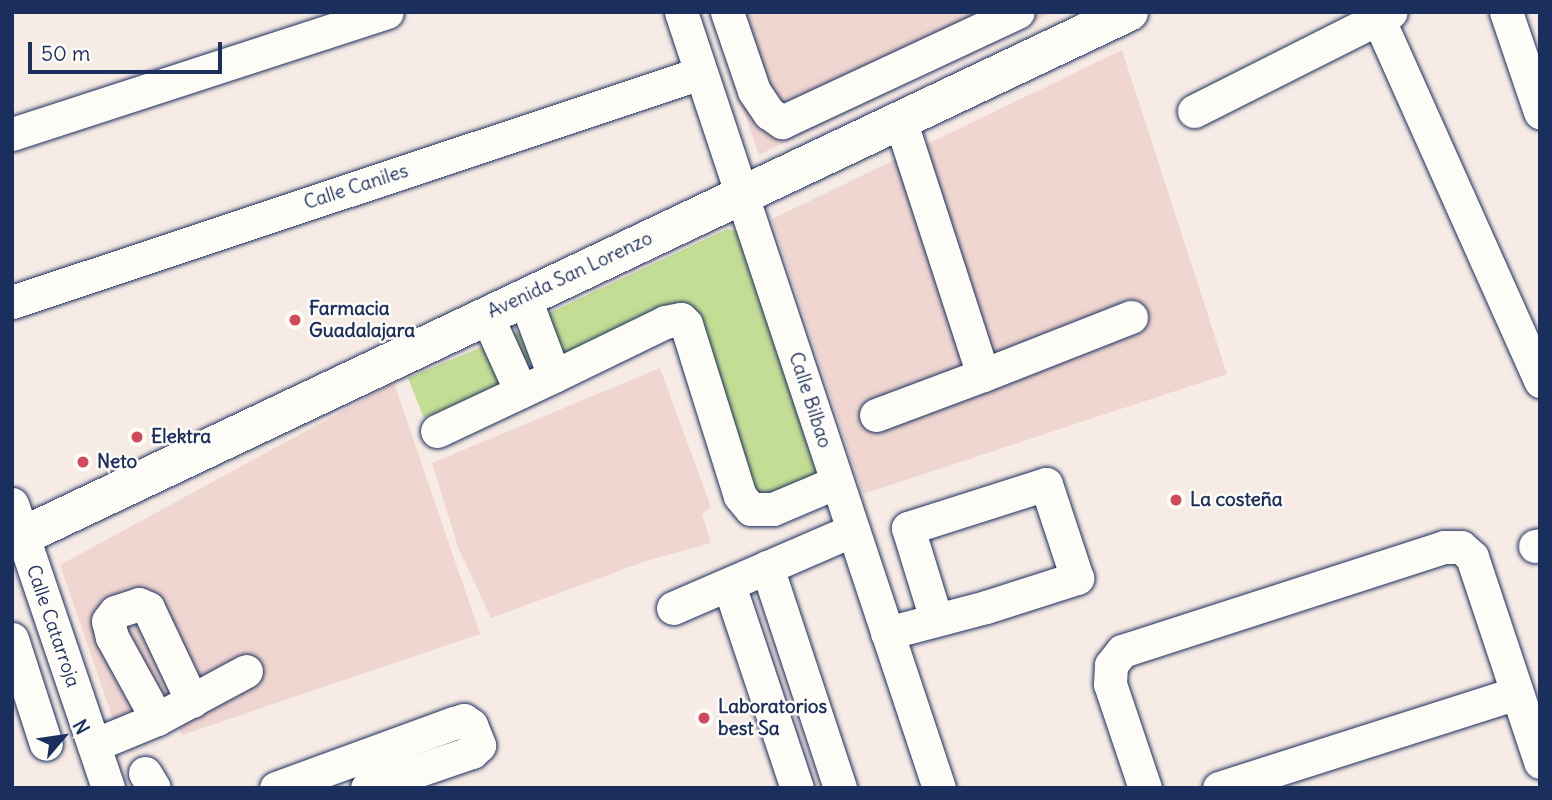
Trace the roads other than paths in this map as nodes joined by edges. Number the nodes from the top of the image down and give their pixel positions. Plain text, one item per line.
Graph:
1 (387, 12) edge
2 (681, 12) edge
3 (727, 12) edge
4 (1018, 12) edge
5 (1506, 12) edge
6 (1385, 15) edge
7 (1109, 17) edge
8 (701, 73) junction
9 (1195, 111) dead end
10 (1540, 112) edge
11 (901, 122) junction
12 (12, 134) edge
13 (741, 194) junction
14 (524, 296) junction
15 (12, 302) edge
16 (486, 314) junction
17 (1131, 317) dead end
18 (983, 375) junction
19 (554, 376) junction
20 (1540, 381) edge
21 (521, 392) junction
22 (876, 415) dead end
23 (438, 431) dead end
24 (837, 482) junction
25 (16, 527) edge
26 (853, 530) junction
27 (767, 567) junction
28 (729, 585) junction
29 (673, 608) dead end
30 (936, 619) junction
31 (887, 632) junction
32 (12, 639) edge
33 (246, 671) dead end
34 (1514, 694) junction
35 (192, 701) junction
36 (158, 719) junction
37 (46, 744) dead end
38 (94, 745) junction
39 (1540, 762) edge
40 (108, 788) edge
41 (276, 788) edge
42 (367, 788) edge
43 (797, 788) edge
44 (840, 788) edge
45 (939, 788) edge
46 (1145, 788) edge
47 (1219, 788) edge

1 - 12 street
2 - 8 street, Calle Bilbao
3 - 4 street
5 - 10 street
6 - 9 street
6 - 20 street
7 - 11 main road, Avenida San Lorenzo
8 - 13 street, Calle Bilbao
8 - 15 street, Calle Caniles
11 - 13 main road, Avenida San Lorenzo
11 - 18 street
13 - 14 main road, Avenida San Lorenzo
13 - 24 street, Calle Bilbao
14 - 16 main road, Avenida San Lorenzo
14 - 19 street
16 - 21 street
16 - 25 main road, Avenida San Lorenzo
17 - 18 street
18 - 22 street
19 - 21 street
19 - 24 street
21 - 23 street
24 - 26 street, Calle Bilbao
25 - 38 street, Calle Catarroja
26 - 27 street
26 - 31 street, Calle Bilbao
27 - 28 street
27 - 44 street
28 - 29 street
28 - 43 street
30 - 30 street
30 - 31 street
31 - 45 street, Calle Bilbao
32 - 37 street
33 - 35 street
34 - 39 street
34 - 46 street
34 - 47 street
35 - 36 street
35 - 36 street
36 - 38 street
38 - 40 street, Calle Catarroja
41 - 42 street

